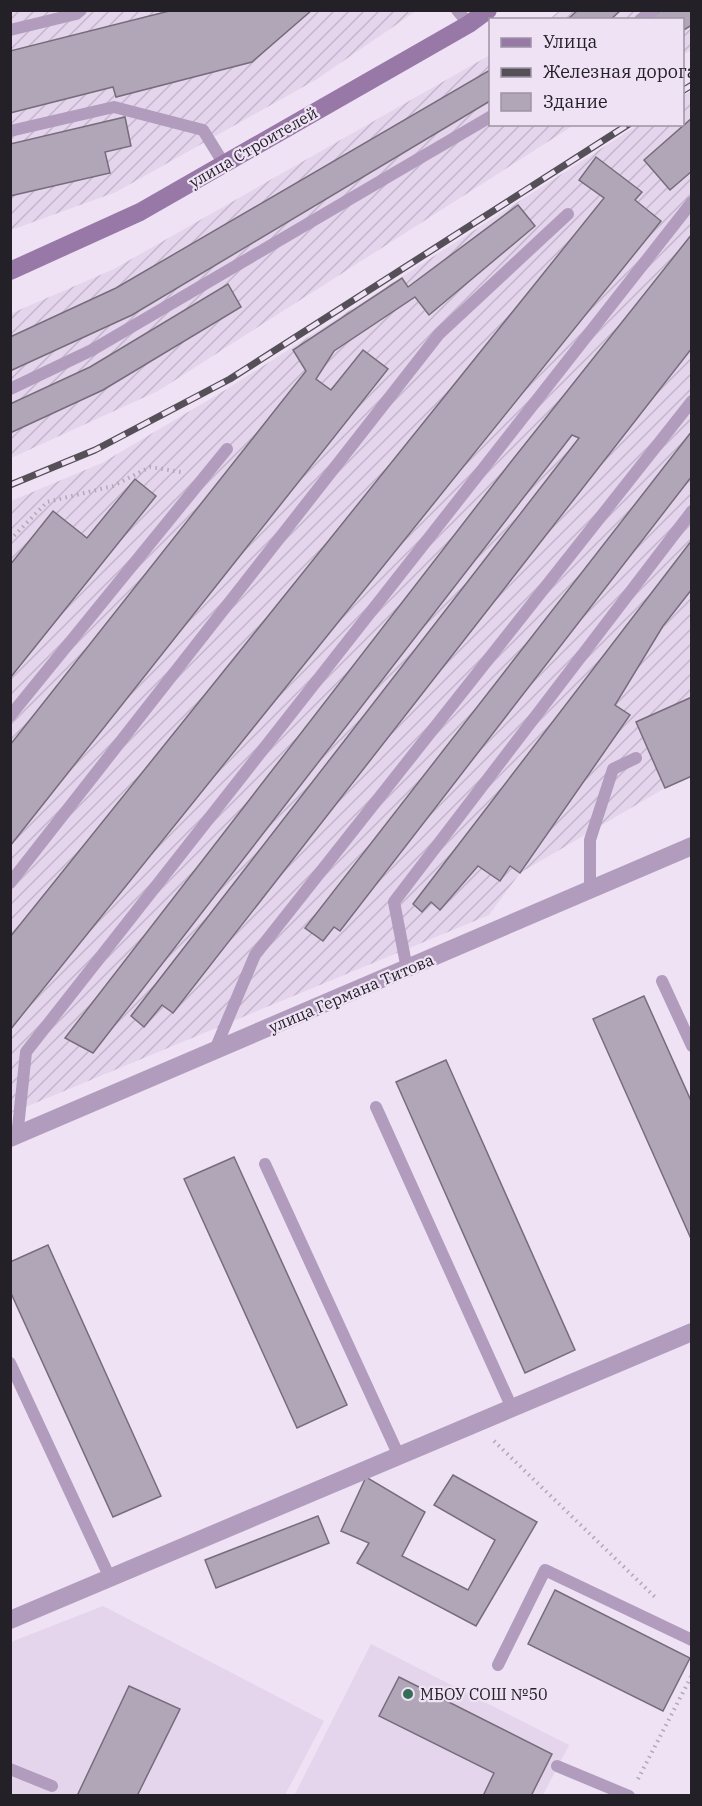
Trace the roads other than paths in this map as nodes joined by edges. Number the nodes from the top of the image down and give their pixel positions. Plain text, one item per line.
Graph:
1 (81, 10) edge
2 (488, 10) edge
3 (463, 17) edge
4 (10, 30) edge
5 (489, 118) edge
6 (10, 131) edge
7 (224, 164) junction
8 (692, 202) edge
9 (568, 214) dead end
10 (10, 270) edge
11 (10, 389) edge
12 (692, 401) edge
13 (227, 449) dead end
14 (692, 512) edge
15 (10, 716) edge
16 (636, 758) dead end
17 (692, 846) edge
18 (10, 884) edge
19 (590, 890) junction
20 (407, 969) junction
21 (663, 981) dead end
22 (692, 1046) edge
23 (214, 1052) junction
24 (376, 1107) dead end
25 (14, 1137) edge
26 (265, 1164) dead end
27 (692, 1332) edge
28 (10, 1363) edge
29 (512, 1408) junction
30 (399, 1456) junction
31 (110, 1578) junction
32 (10, 1620) edge
33 (692, 1640) edge
34 (498, 1665) dead end
35 (557, 1766) dead end
36 (10, 1769) edge
37 (52, 1786) dead end
38 (632, 1790) edge

1 - 4 lane
2 - 3 main road, улица Строителей
3 - 7 main road, улица Строителей
5 - 11 lane
6 - 7 lane
7 - 10 main road, улица Строителей
8 - 25 lane
9 - 18 lane
12 - 23 lane
13 - 15 lane
14 - 20 lane
16 - 19 lane
17 - 19 street, улица Германа Титова
19 - 20 street, улица Германа Титова
20 - 23 street, улица Германа Титова
21 - 22 lane
23 - 25 street, улица Германа Титова
24 - 29 lane
26 - 30 lane
27 - 29 street
28 - 31 lane
29 - 30 street
30 - 31 street
31 - 32 street
33 - 34 lane
35 - 38 lane
36 - 37 lane

